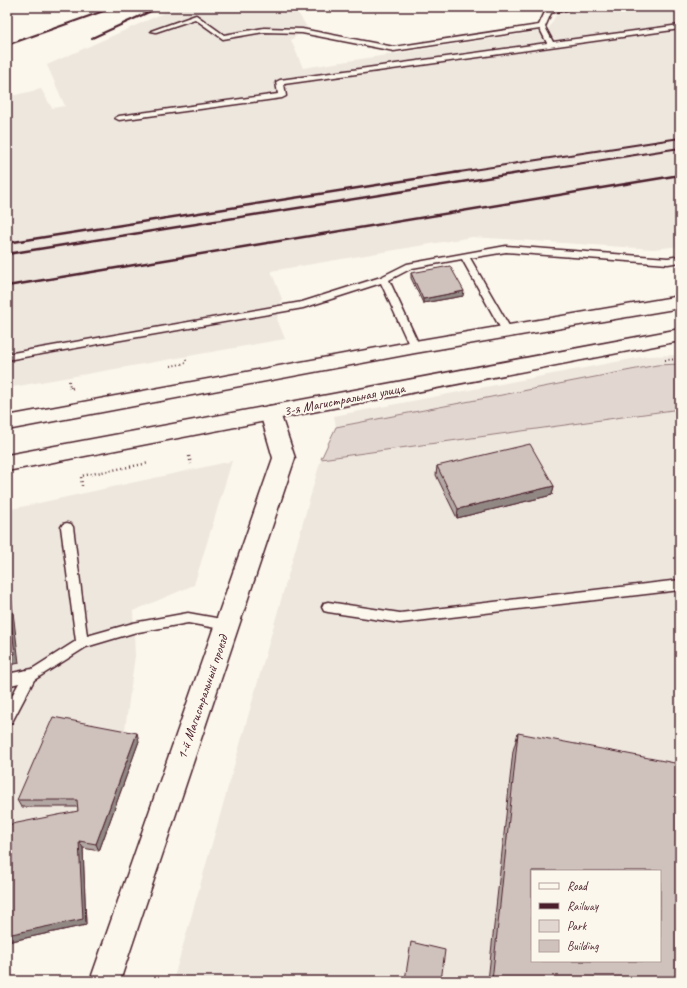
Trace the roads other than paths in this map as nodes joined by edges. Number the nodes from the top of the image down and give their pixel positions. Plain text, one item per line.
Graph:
1 (577, 7) edge
2 (542, 27) junction
3 (680, 27) edge
4 (154, 31) dead end
5 (551, 44) junction
6 (119, 118) dead end
7 (465, 256) junction
8 (680, 259) edge
9 (384, 279) junction
10 (680, 302) edge
11 (507, 331) junction
12 (680, 335) edge
13 (416, 347) junction
14 (7, 357) edge
15 (270, 414) junction
16 (7, 423) edge
17 (7, 463) edge
18 (67, 527) dead end
19 (680, 585) edge
20 (328, 607) dead end
21 (227, 625) junction
22 (82, 643) junction
23 (30, 675) junction
24 (7, 680) edge
25 (7, 718) edge
26 (105, 981) edge

1 - 2 lane
2 - 4 lane
2 - 5 lane
3 - 5 lane
5 - 6 lane
7 - 8 lane
7 - 9 lane
7 - 11 lane
9 - 13 lane
9 - 14 lane
10 - 11 main road
11 - 13 main road
12 - 15 main road, 3-я Магистральная улица
13 - 16 main road
15 - 17 main road, 3-я Магистральная улица
15 - 21 main road, 1-й Магистральный проезд
18 - 22 lane
19 - 20 lane
21 - 22 lane
21 - 26 main road, 1-й Магистральный проезд
22 - 23 lane
23 - 24 lane
23 - 25 lane

